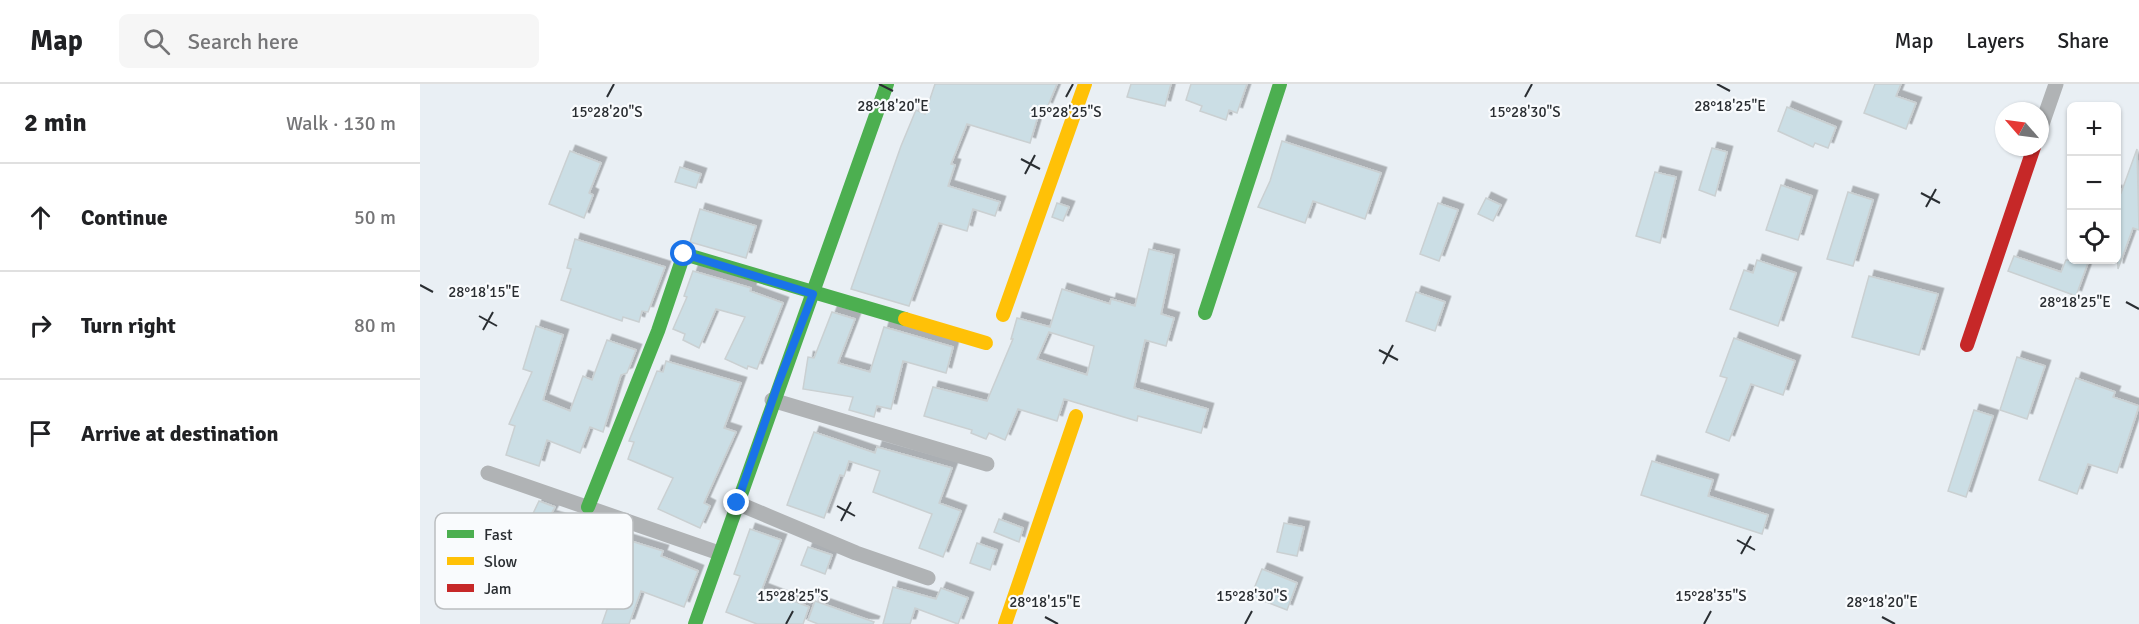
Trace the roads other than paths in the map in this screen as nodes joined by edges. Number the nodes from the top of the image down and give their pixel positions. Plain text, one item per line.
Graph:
1 (887, 84) edge
2 (1084, 84) edge
3 (1280, 84) edge
4 (2056, 84) edge
5 (2049, 104) edge
6 (2031, 156) edge
7 (813, 294) junction
8 (1204, 313) dead end
9 (1003, 315) dead end
10 (986, 343) dead end
11 (1966, 345) dead end
12 (772, 400) junction
13 (1076, 416) dead end
14 (987, 464) dead end
15 (488, 473) dead end
16 (737, 503) junction
17 (588, 507) junction
18 (605, 513) edge
19 (633, 523) edge
20 (719, 553) junction
21 (928, 578) dead end
22 (695, 624) edge
23 (1005, 624) edge

1 - 7 street
2 - 9 street
3 - 8 street
4 - 5 street
6 - 11 street
7 - 10 street
7 - 12 street
7 - 17 street
12 - 14 street
12 - 16 street
13 - 23 street
15 - 17 street
16 - 20 street
16 - 21 street
17 - 18 street
19 - 20 street
20 - 22 street

